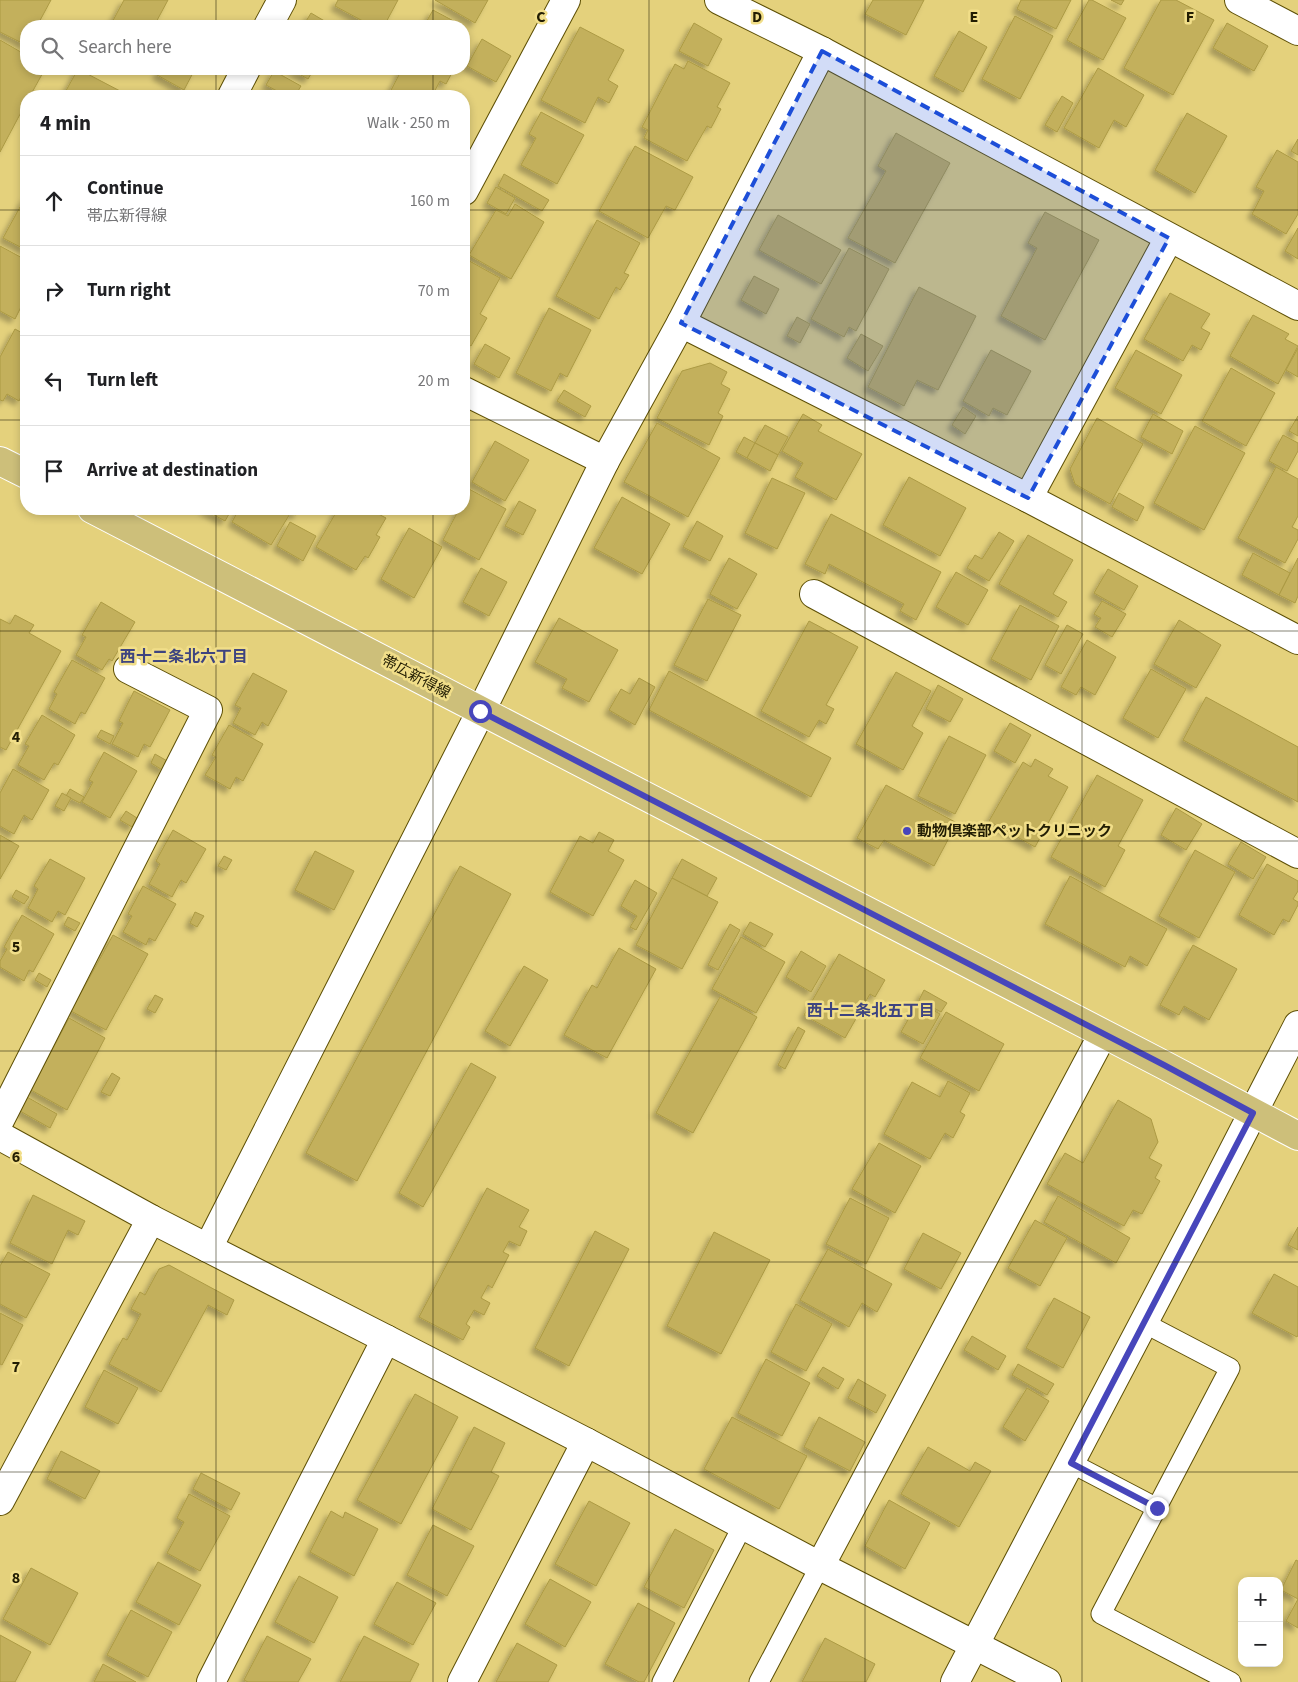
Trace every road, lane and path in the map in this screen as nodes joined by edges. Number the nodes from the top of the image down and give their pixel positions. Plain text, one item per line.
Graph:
1 (282, 0) edge
2 (566, 0) edge
3 (719, 0) edge
4 (1239, 0) edge
5 (271, 20) edge
6 (1298, 31) edge
7 (822, 51) junction
8 (243, 75) edge
9 (235, 90) edge
10 (470, 179) edge
11 (1169, 238) junction
12 (1298, 306) edge
13 (681, 323) junction
14 (470, 394) edge
15 (0, 461) edge
16 (605, 461) junction
17 (20, 471) edge
18 (1028, 498) junction
19 (104, 515) edge
20 (814, 594) dead end
21 (1298, 640) edge
22 (128, 669) dead end
23 (480, 711) junction
24 (1298, 854) edge
25 (1298, 1025) edge
26 (1103, 1034) junction
27 (1253, 1113) junction
28 (0, 1120) edge
29 (0, 1136) edge
30 (1298, 1136) edge
31 (151, 1219) junction
32 (208, 1248) junction
33 (1144, 1323) junction
34 (386, 1339) junction
35 (586, 1442) junction
36 (1071, 1463) junction
37 (7, 1470) edge
38 (0, 1500) edge
39 (1157, 1508) junction
40 (742, 1525) junction
41 (820, 1566) junction
42 (975, 1645) junction
43 (1220, 1680) edge
44 (210, 1682) edge
45 (462, 1682) edge
46 (662, 1682) edge
47 (759, 1682) edge
48 (955, 1682) edge
49 (1046, 1682) edge

1 - 5 street
2 - 10 street
3 - 7 street
4 - 6 street
7 - 11 street
7 - 13 street
8 - 9 street
11 - 12 street
11 - 18 street
13 - 16 street
13 - 18 street
14 - 16 street
15 - 17 main road
16 - 23 street
18 - 21 street
19 - 23 main road, 帯広新得線
20 - 24 street
22 - 28 street
23 - 26 main road, 帯広新得線
23 - 32 street
25 - 27 street
26 - 27 main road, 帯広新得線
26 - 41 street
27 - 30 main road, 帯広新得線
27 - 33 street
29 - 31 street
31 - 32 street
31 - 37 street
32 - 34 street
33 - 36 street
33 - 39 lane
34 - 35 street
34 - 44 street
35 - 40 street
35 - 45 street
36 - 39 lane
36 - 42 street
37 - 38 street
39 - 43 lane
40 - 41 street
40 - 46 lane
41 - 42 street
41 - 47 lane
42 - 48 street
42 - 49 street

